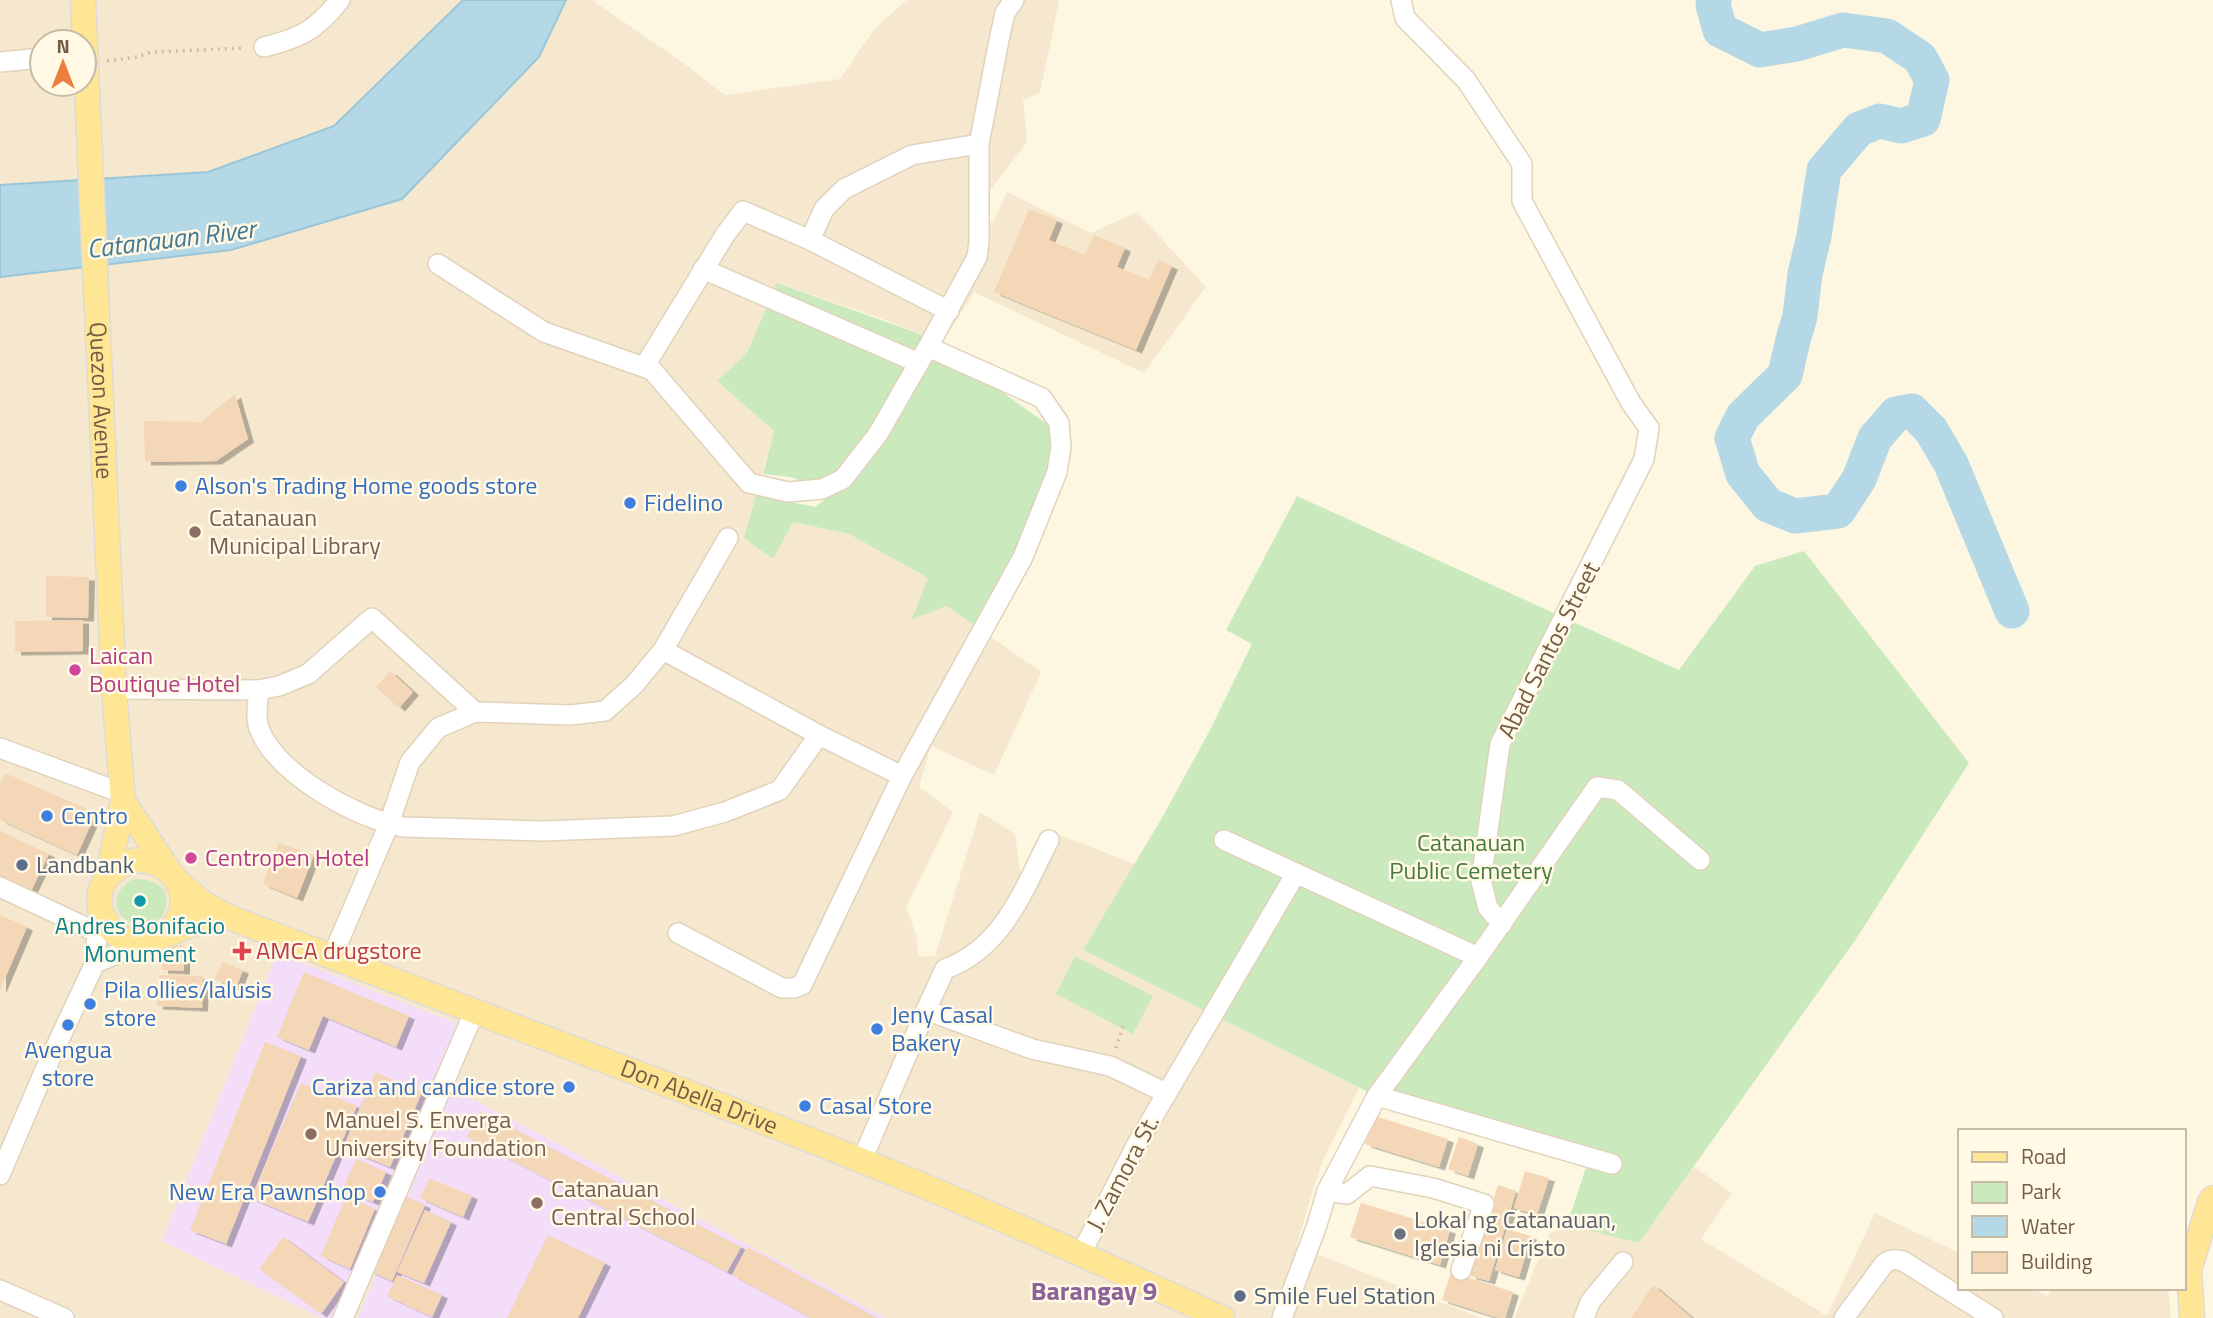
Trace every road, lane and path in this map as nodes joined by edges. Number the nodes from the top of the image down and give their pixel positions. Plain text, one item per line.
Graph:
1 (83, 0) edge
2 (340, 0) edge
3 (1014, 0) edge
4 (1401, 0) edge
5 (85, 28) edge
6 (264, 47) joint
7 (28, 59) edge
8 (0, 62) edge
9 (98, 67) edge
10 (88, 98) edge
11 (979, 144) junction
12 (810, 240) junction
13 (438, 264) dead end
14 (703, 269) junction
15 (949, 311) junction
16 (924, 355) junction
17 (645, 367) junction
18 (728, 538) dead end
19 (663, 650) junction
20 (114, 689) junction
21 (259, 690) junction
22 (475, 712) junction
23 (819, 734) junction
24 (0, 748) edge
25 (902, 776) junction
26 (122, 797) junction
27 (389, 824) junction
28 (1049, 840) dead end
29 (1224, 841) dead end
30 (1699, 860) dead end
31 (172, 874) junction
32 (1295, 875) junction
33 (108, 876) junction
34 (0, 887) edge
35 (99, 906) junction
36 (224, 915) junction
37 (1502, 924) junction
38 (96, 932) junction
39 (678, 933) dead end
40 (153, 940) junction
41 (332, 957) junction
42 (1478, 957) junction
43 (95, 963) junction
44 (475, 1010) junction
45 (926, 1010) junction
46 (1124, 1023) dead end
47 (1110, 1066) junction
48 (1166, 1093) junction
49 (1377, 1096) junction
50 (862, 1160) junction
51 (1612, 1164) dead end
52 (0, 1175) edge
53 (1327, 1191) junction
54 (2213, 1198) edge
55 (1081, 1254) junction
56 (1623, 1262) dead end
57 (1461, 1270) dead end
58 (0, 1290) edge
59 (64, 1318) edge
60 (343, 1318) edge
61 (1222, 1318) edge
62 (1282, 1318) edge
63 (1584, 1318) edge
64 (1844, 1318) edge
65 (1993, 1318) edge
66 (2192, 1318) edge

1 - 5 main road, Quezon Avenue
2 - 6 street
3 - 11 street
4 - 37 street, Abad Santos Street
6 - 9 path
7 - 8 street
10 - 20 main road, Quezon Avenue
11 - 12 street
11 - 15 street
12 - 14 street
12 - 15 street
13 - 17 street
14 - 16 street
14 - 17 street
15 - 16 street
16 - 17 street
16 - 25 street
18 - 19 street
19 - 22 street
19 - 23 street
20 - 21 street
20 - 26 main road, Quezon Avenue
21 - 22 street
21 - 27 street
22 - 27 street
23 - 25 street
23 - 27 street
24 - 26 street
25 - 39 street
26 - 31 main road, Quezon Avenue
26 - 33 main road, Quezon Avenue
27 - 41 street
28 - 45 street
29 - 32 street
30 - 37 street
31 - 33 main road
31 - 36 main road, Don Abella Drive
31 - 40 main road
32 - 42 street
32 - 48 street, J. Zamora St.
33 - 35 main road
34 - 38 street
35 - 38 street
35 - 40 main road
36 - 40 main road
36 - 41 main road, Don Abella Drive
37 - 42 street
38 - 43 street
40 - 43 street
41 - 44 main road, Don Abella Drive
42 - 49 street
43 - 52 street
44 - 50 main road, Don Abella Drive
44 - 60 street
45 - 47 street
45 - 50 street
46 - 47 path
47 - 48 street
48 - 55 street, J. Zamora St.
49 - 51 street
49 - 53 street
50 - 55 main road, Don Abella Drive
53 - 57 street
53 - 62 street
54 - 66 main road
55 - 61 main road, Don Abella Drive
56 - 63 street
58 - 59 street
64 - 65 street

